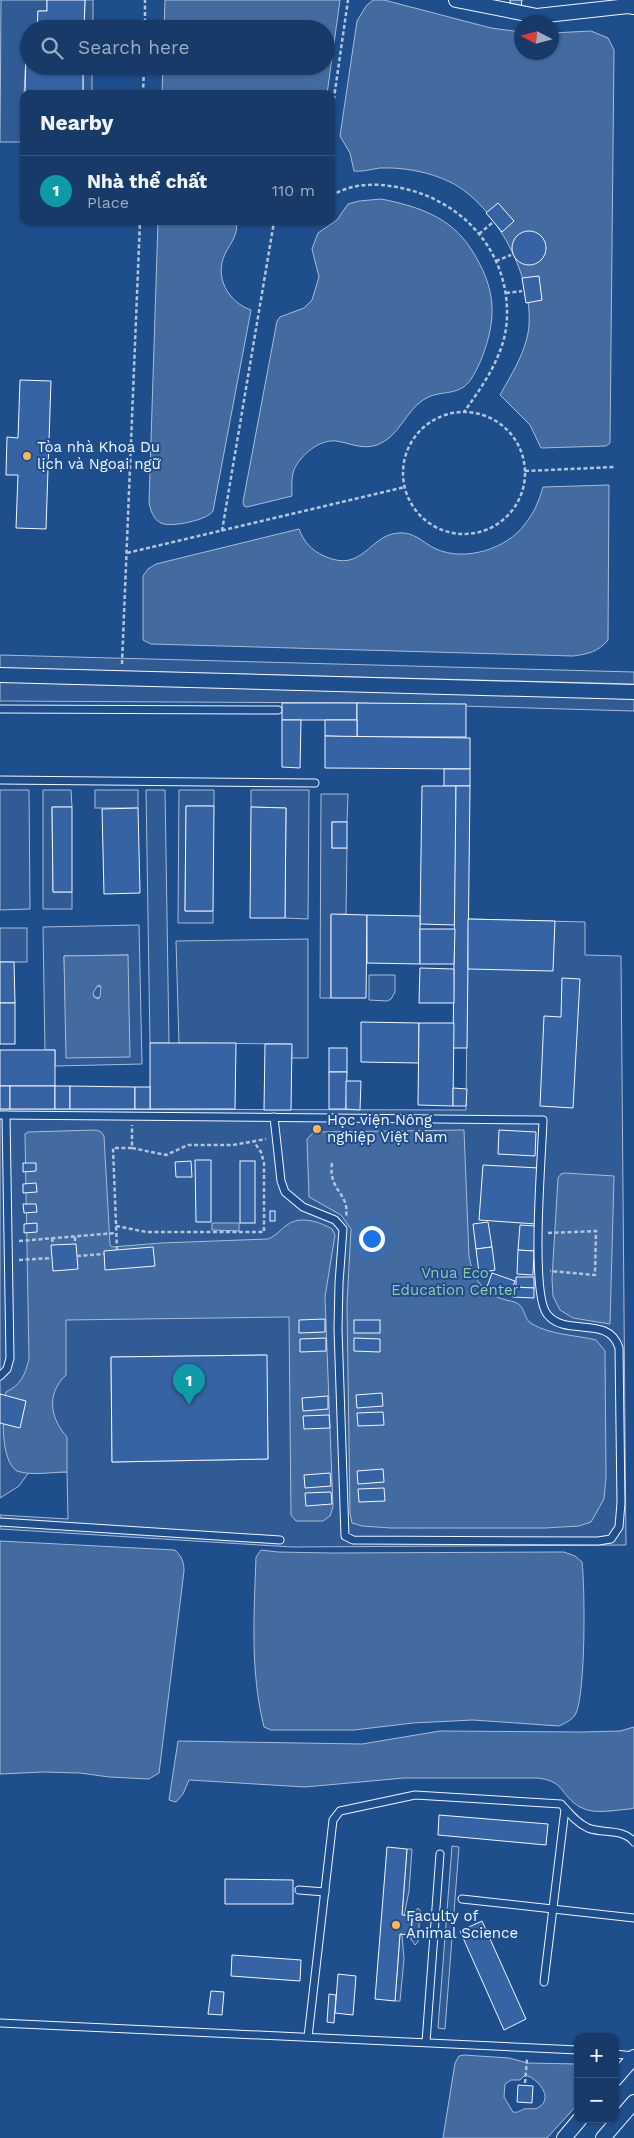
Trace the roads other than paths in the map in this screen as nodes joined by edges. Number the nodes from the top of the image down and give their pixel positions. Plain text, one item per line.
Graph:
1 (456, 0) edge
2 (634, 7) edge
3 (0, 675) edge
4 (634, 692) edge
5 (0, 710) edge
6 (278, 710) dead end
7 (0, 780) edge
8 (315, 783) dead end
9 (3, 1115) edge
10 (274, 1117) junction
11 (0, 1376) edge
12 (0, 1522) edge
13 (280, 1540) dead end
14 (566, 1809) junction
15 (634, 1842) edge
16 (440, 1854) dead end
17 (299, 1890) dead end
18 (325, 1892) junction
19 (462, 1899) dead end
20 (553, 1909) junction
21 (634, 1918) edge
22 (544, 1982) dead end
23 (0, 2023) edge
24 (308, 2037) junction
25 (426, 2042) junction
26 (574, 2050) edge
27 (619, 2054) edge
28 (634, 2056) edge
29 (616, 2078) edge
30 (634, 2102) edge
31 (577, 2123) edge
32 (564, 2138) edge
33 (604, 2138) edge

1 - 2 street
3 - 4 street
5 - 6 lane
7 - 8 lane
9 - 10 lane
9 - 11 lane
10 - 10 lane
12 - 13 lane
14 - 15 lane
14 - 18 lane
14 - 20 lane
16 - 25 lane
17 - 18 lane
18 - 24 lane
19 - 20 lane
20 - 21 lane
20 - 22 lane
23 - 24 lane
24 - 25 lane
25 - 26 lane
27 - 28 lane
28 - 29 street
30 - 33 street
31 - 32 street

